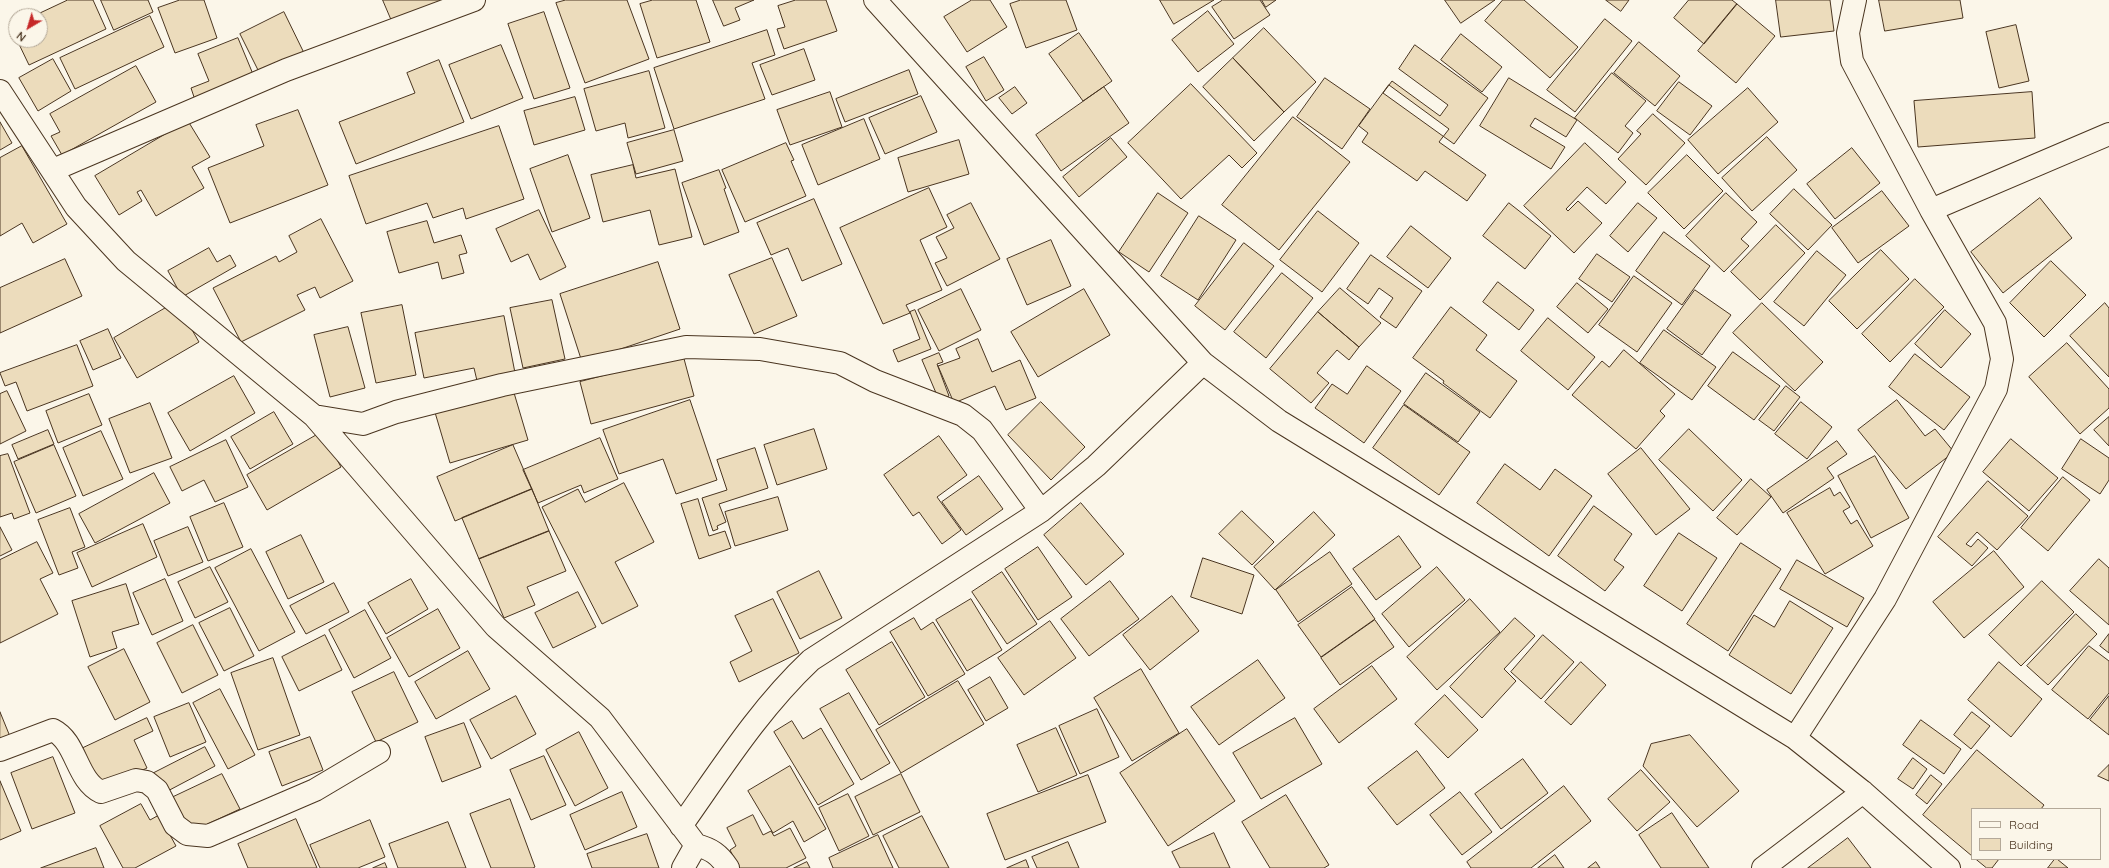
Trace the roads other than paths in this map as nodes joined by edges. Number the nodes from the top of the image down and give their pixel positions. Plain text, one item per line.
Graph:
1 (474, 0) edge
2 (875, 0) edge
3 (1855, 0) edge
4 (0, 91) edge
5 (2109, 134) edge
6 (53, 170) junction
7 (1931, 210) junction
8 (1203, 362) junction
9 (314, 416) junction
10 (1042, 511) junction
11 (1795, 738) junction
12 (0, 750) edge
13 (379, 752) dead end
14 (1863, 792) junction
15 (681, 826) junction
16 (696, 845) junction
17 (683, 868) edge
18 (728, 868) edge
19 (1763, 868) edge
20 (1949, 868) edge

1 - 6 street
2 - 8 street
3 - 7 street
4 - 6 street
5 - 7 street
6 - 9 street
7 - 11 street
8 - 10 street
8 - 11 street
9 - 10 street
9 - 15 street
10 - 15 street
11 - 14 street
12 - 13 street
14 - 19 street
14 - 20 street
15 - 16 street
16 - 17 street
16 - 18 street

